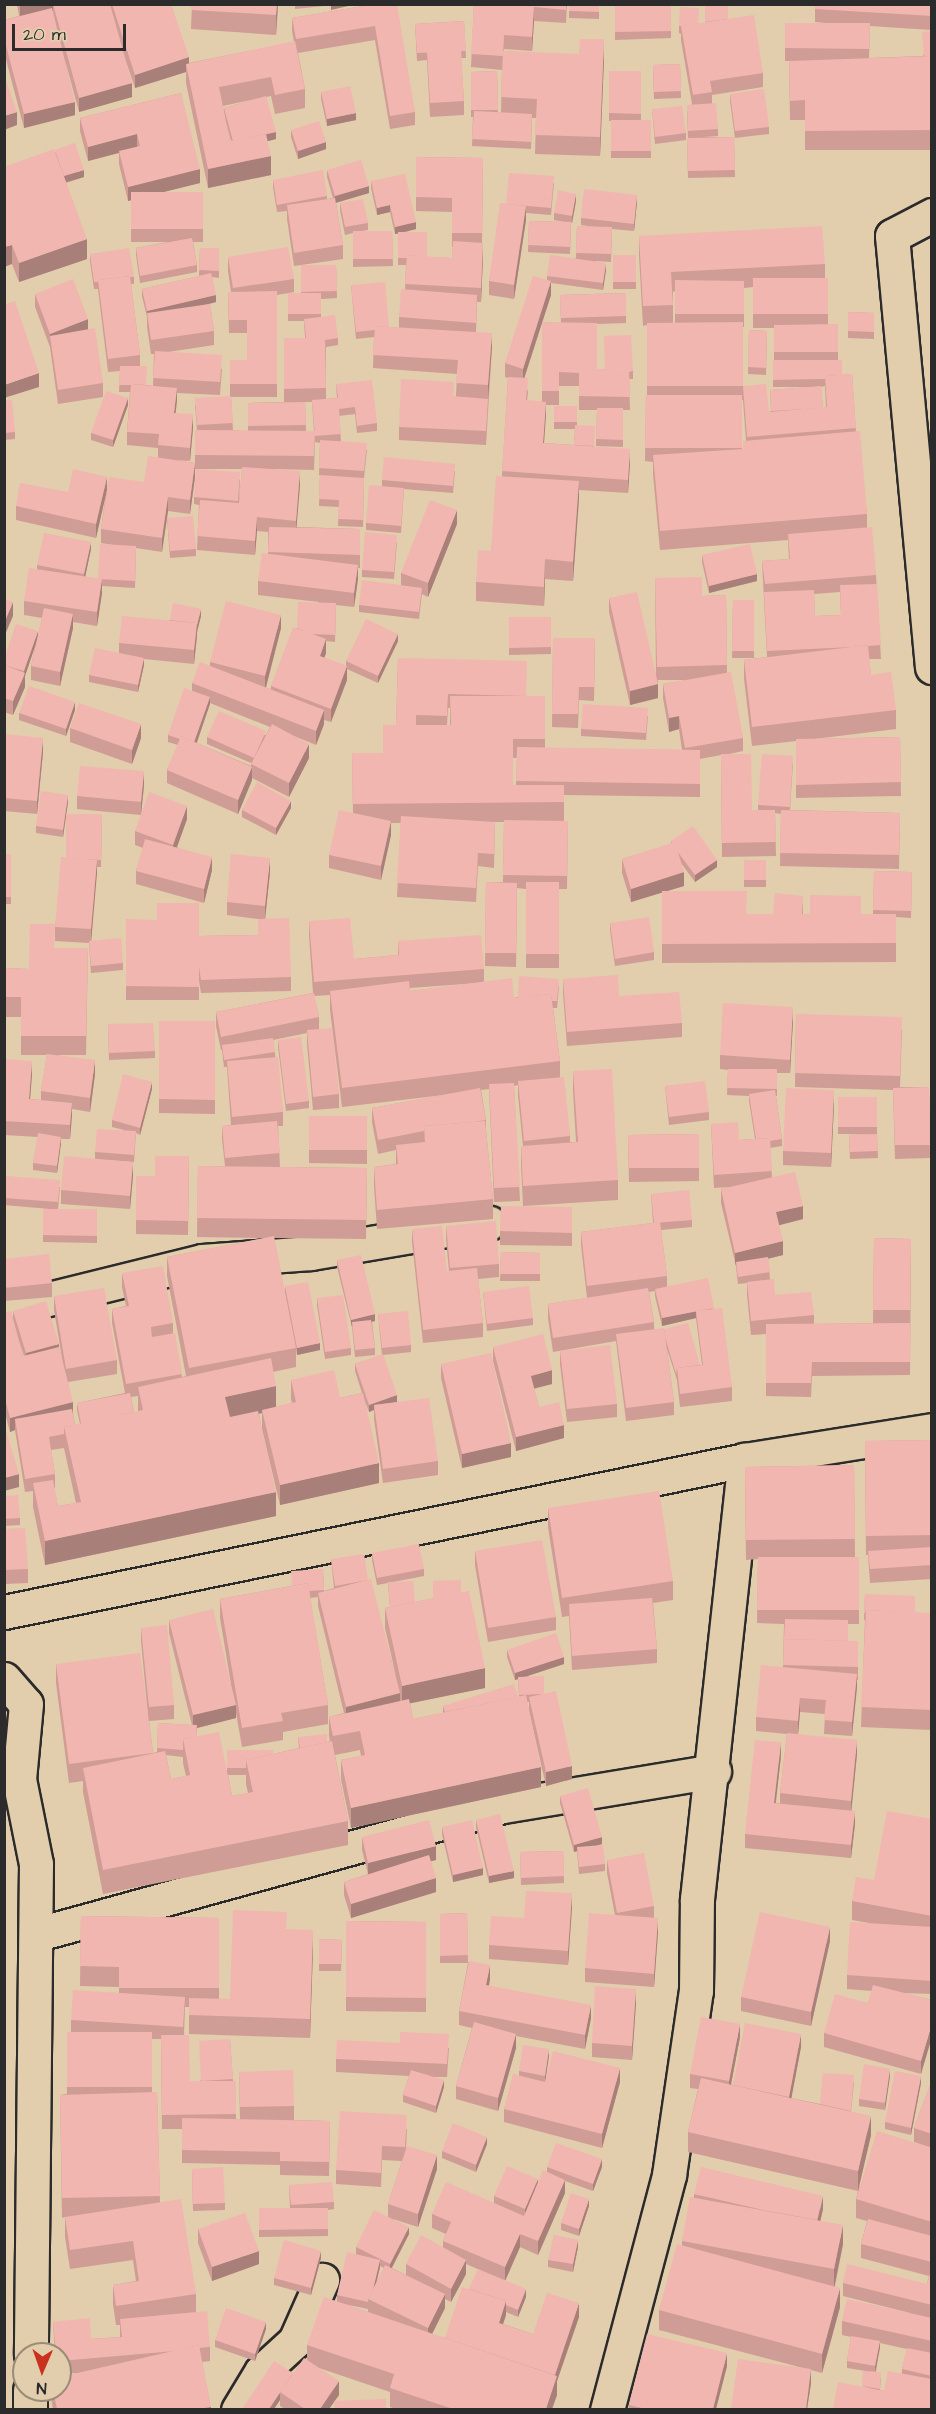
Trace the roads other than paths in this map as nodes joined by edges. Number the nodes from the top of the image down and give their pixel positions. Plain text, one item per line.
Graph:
1 (932, 215) edge
2 (932, 667) edge
3 (489, 1223) edge
4 (4, 1310) edge
5 (932, 1430) edge
6 (745, 1460) junction
7 (4, 1612) edge
8 (4, 1678) edge
9 (714, 1771) junction
10 (38, 1934) junction
11 (322, 2280) dead end
12 (31, 2342) edge
13 (238, 2409) edge
14 (607, 2409) edge

1 - 2 street
3 - 4 street
5 - 6 street
6 - 7 street
6 - 9 street
8 - 10 street
9 - 10 street
9 - 14 street
10 - 12 street
11 - 13 street

